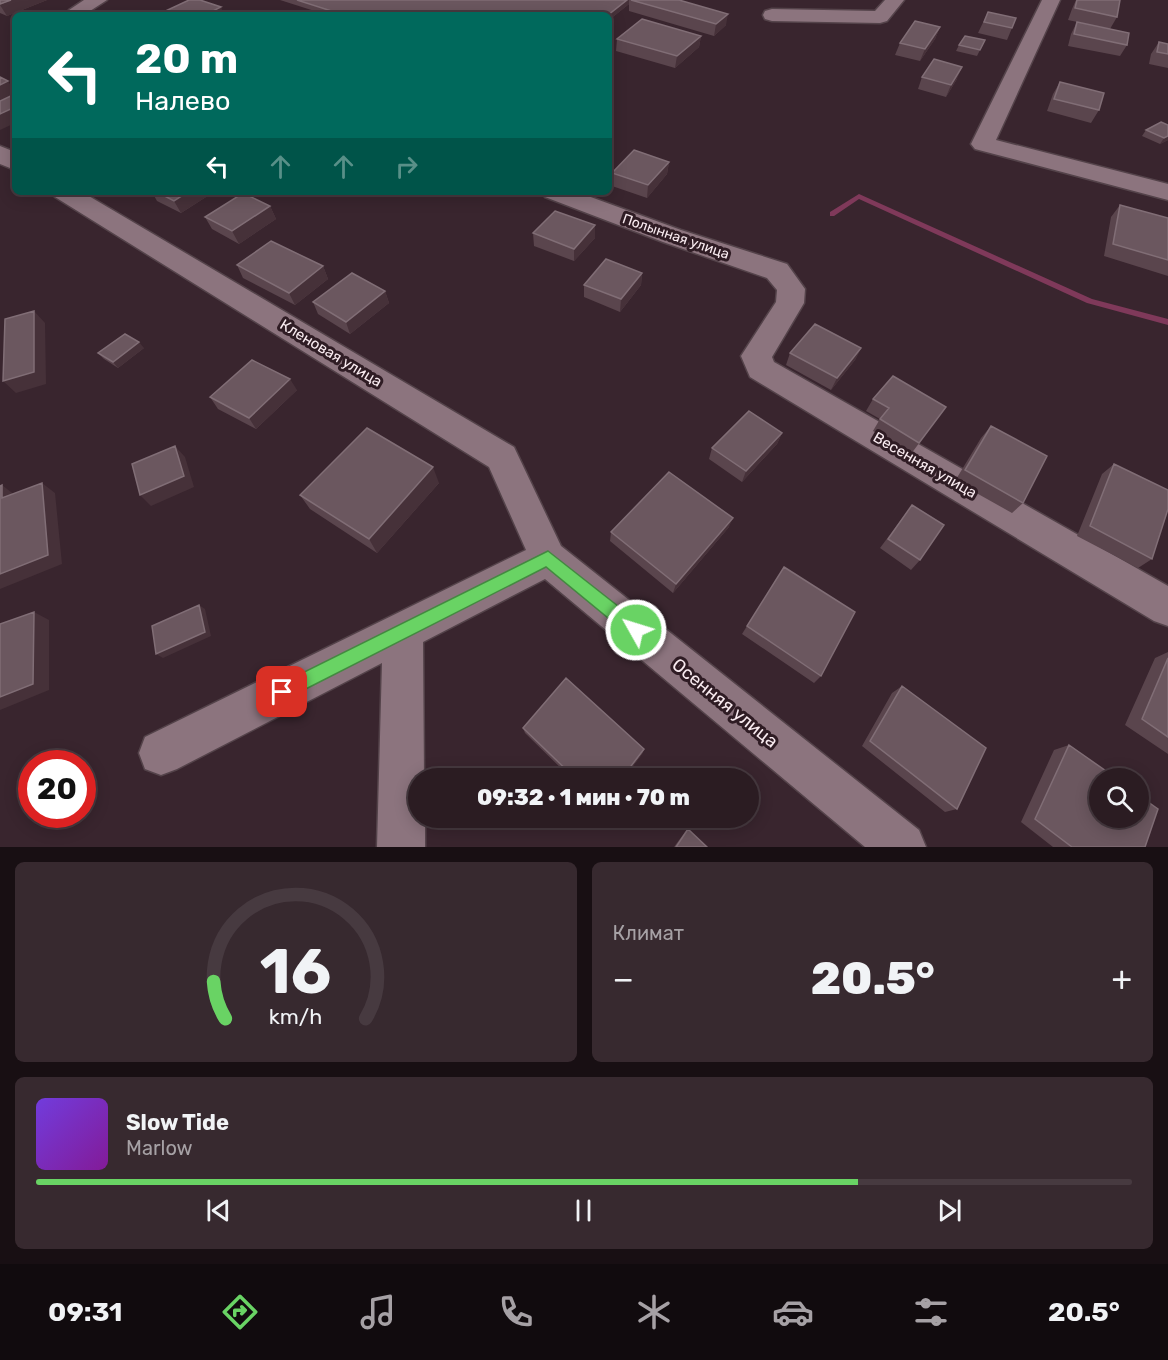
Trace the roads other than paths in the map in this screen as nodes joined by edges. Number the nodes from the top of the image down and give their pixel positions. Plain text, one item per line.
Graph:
1 (98, 0) edge
2 (895, 0) edge
3 (1050, 0) edge
4 (80, 12) edge
5 (772, 15) dead end
6 (1168, 192) edge
7 (69, 195) edge
8 (562, 195) edge
9 (791, 289) joint
10 (548, 558) junction
11 (1168, 607) edge
12 (403, 631) junction
13 (161, 753) dead end
14 (401, 847) edge
15 (902, 847) edge

1 - 4 lane
2 - 5 lane
3 - 6 lane
7 - 10 lane, Кленовая улица
8 - 9 lane, Полынная улица
9 - 11 lane, Весенняя улица
10 - 12 lane
10 - 15 lane, Осенняя улица
12 - 13 lane
12 - 14 lane

